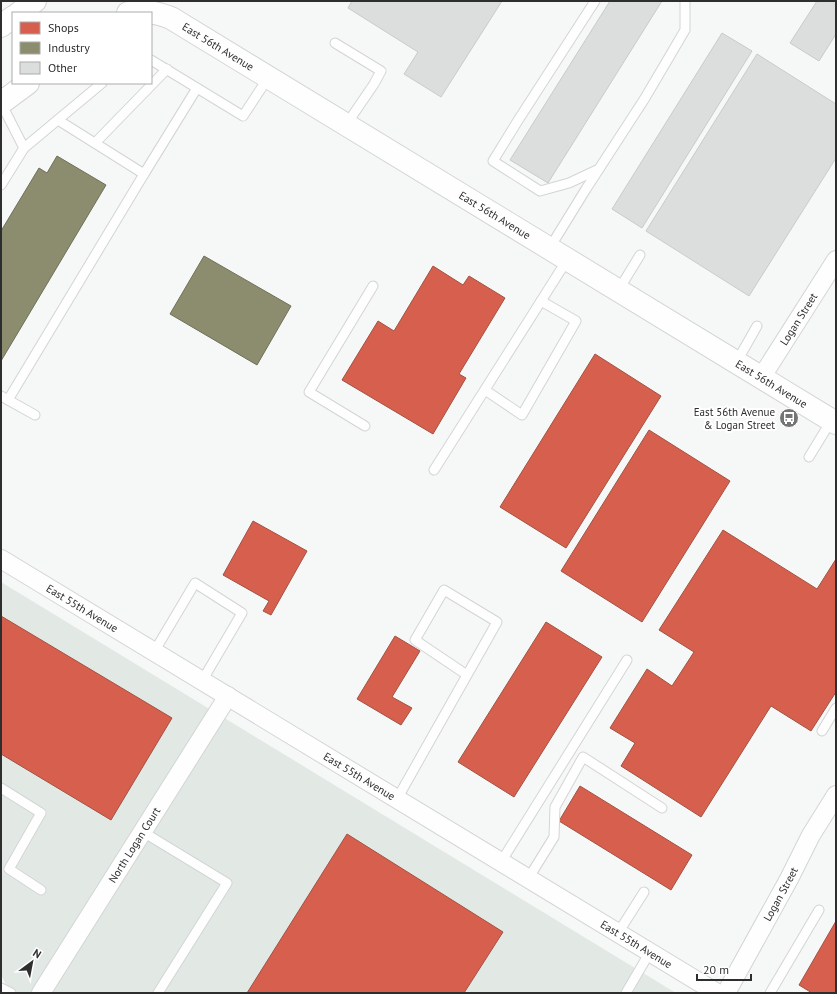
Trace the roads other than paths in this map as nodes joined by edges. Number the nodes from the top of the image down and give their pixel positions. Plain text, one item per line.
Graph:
1 (35, 1) edge
2 (596, 1) edge
3 (685, 1) edge
4 (20, 12) edge
5 (134, 12) edge
6 (151, 12) edge
7 (152, 12) edge
8 (12, 18) edge
9 (1, 26) edge
10 (335, 43) dead end
11 (152, 61) edge
12 (167, 69) junction
13 (268, 78) junction
14 (27, 84) edge
15 (101, 84) edge
16 (197, 88) junction
17 (1, 103) edge
18 (58, 120) junction
19 (346, 125) junction
20 (95, 143) junction
21 (24, 148) junction
22 (599, 169) junction
23 (144, 174) junction
24 (1, 186) edge
25 (558, 254) junction
26 (640, 256) dead end
27 (836, 260) edge
28 (373, 286) dead end
29 (618, 291) junction
30 (541, 301) junction
31 (757, 326) dead end
32 (736, 363) junction
33 (761, 378) junction
34 (484, 390) junction
35 (5, 398) edge
36 (35, 416) dead end
37 (834, 422) edge
38 (365, 426) dead end
39 (809, 457) dead end
40 (434, 470) dead end
41 (1, 559) edge
42 (154, 652) junction
43 (627, 660) dead end
44 (467, 674) junction
45 (202, 681) junction
46 (228, 696) junction
47 (836, 708) edge
48 (822, 731) dead end
49 (1, 788) edge
50 (836, 795) edge
51 (397, 799) junction
52 (662, 808) dead end
53 (143, 832) junction
54 (502, 862) junction
55 (5, 869) edge
56 (528, 879) junction
57 (41, 890) dead end
58 (644, 892) dead end
59 (819, 910) dead end
60 (618, 933) junction
61 (650, 952) junction
62 (1, 988) edge
63 (11, 993) edge
64 (41, 993) edge
65 (158, 993) edge
66 (626, 993) edge
67 (717, 993) edge
68 (726, 993) edge
69 (770, 993) edge

1 - 4 main road
2 - 22 lane
3 - 22 lane
5 - 6 main road, East 56th Avenue
7 - 13 main road, East 56th Avenue
8 - 9 main road
10 - 19 lane
11 - 12 lane
12 - 16 lane
12 - 20 lane
13 - 16 lane
13 - 19 main road, East 56th Avenue
14 - 17 main road
15 - 18 lane
16 - 23 lane
17 - 21 lane
18 - 20 lane
18 - 21 lane
19 - 25 main road, East 56th Avenue
20 - 23 lane
21 - 24 lane
22 - 25 lane
23 - 35 lane
25 - 29 main road, East 56th Avenue
25 - 30 lane
26 - 29 lane
27 - 33 street, Logan Street
28 - 38 lane
29 - 32 main road, East 56th Avenue
30 - 34 lane
30 - 34 lane
31 - 32 lane
32 - 33 main road, East 56th Avenue
33 - 37 main road, East 56th Avenue
34 - 40 lane
35 - 36 lane
37 - 39 lane
41 - 42 street, East 55th Avenue
42 - 45 street, East 55th Avenue
42 - 45 lane
43 - 54 lane
44 - 44 lane
44 - 51 lane
45 - 46 street, East 55th Avenue
46 - 51 street, East 55th Avenue
46 - 53 street, North Logan Court
47 - 48 lane
49 - 55 lane
50 - 68 street, Logan Street
51 - 54 street, East 55th Avenue
52 - 56 lane
53 - 64 street, North Logan Court
53 - 65 lane
54 - 56 street, East 55th Avenue
55 - 57 lane
56 - 60 street, East 55th Avenue
58 - 60 lane
59 - 69 lane
60 - 61 street, East 55th Avenue
61 - 66 lane
61 - 67 street, East 55th Avenue
62 - 63 lane

